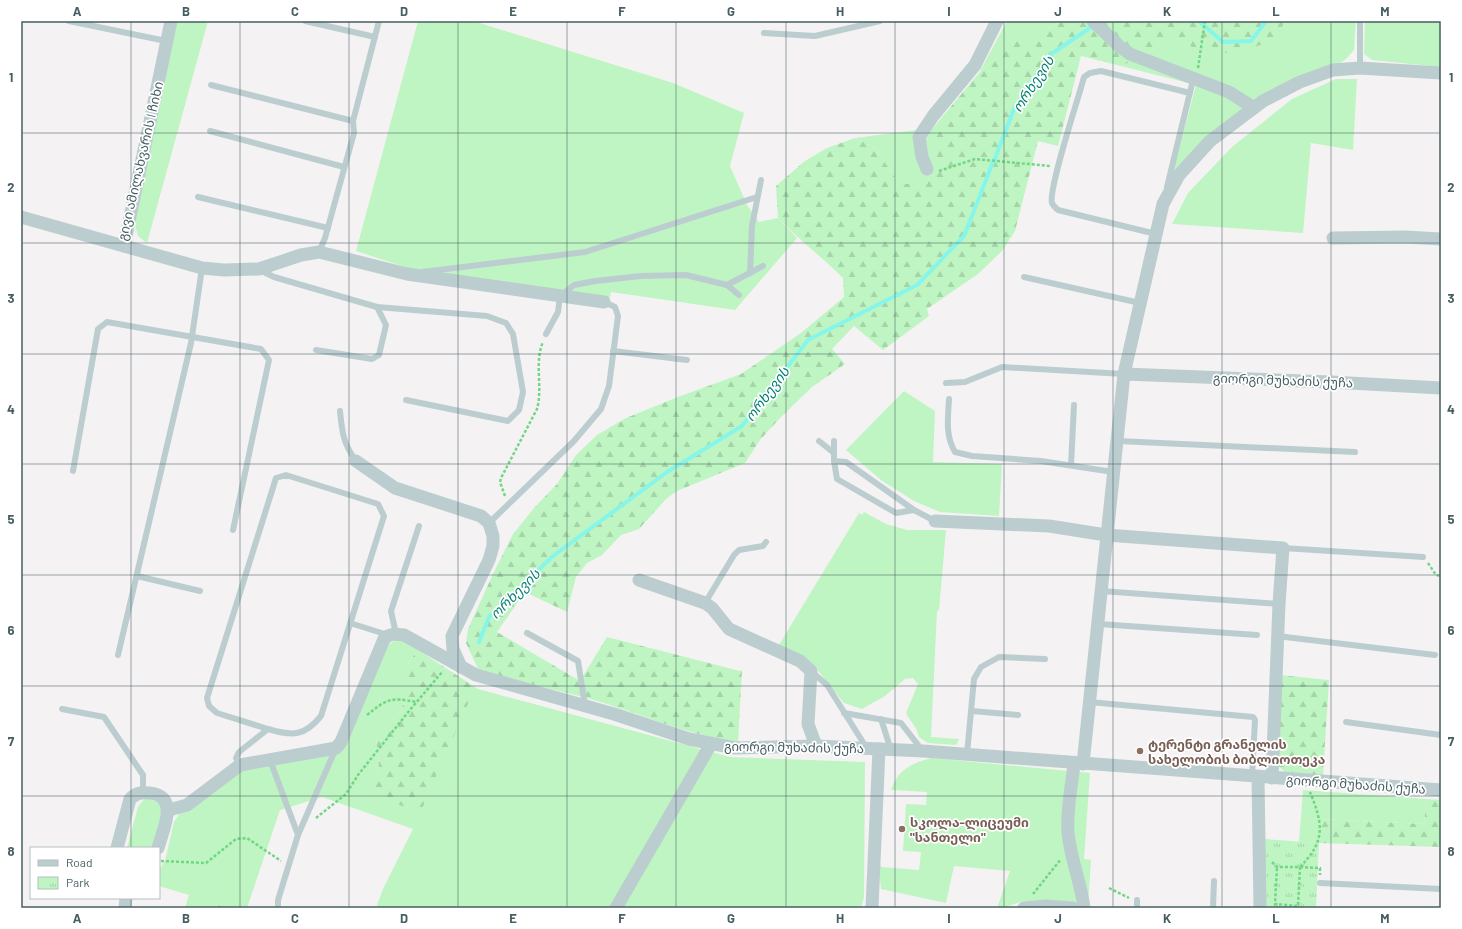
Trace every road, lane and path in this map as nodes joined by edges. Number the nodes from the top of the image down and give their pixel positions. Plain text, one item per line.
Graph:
1 (69, 21) edge
2 (170, 21) edge
3 (305, 21) edge
4 (379, 21) edge
5 (880, 21) edge
6 (997, 21) edge
7 (1093, 21) edge
8 (1205, 21) edge
9 (1360, 21) edge
10 (764, 33) dead end
11 (375, 37) junction
12 (166, 41) junction
13 (1360, 68) junction
14 (1441, 73) edge
15 (1193, 80) junction
16 (211, 85) dead end
17 (1190, 93) junction
18 (1254, 108) junction
19 (353, 121) junction
20 (210, 132) dead end
21 (344, 167) junction
22 (1058, 167) junction
23 (927, 169) joint
24 (761, 180) dead end
25 (198, 196) dead end
26 (758, 197) junction
27 (1163, 204) junction
28 (21, 217) edge
29 (328, 228) junction
30 (1156, 234) junction
31 (1333, 238) dead end
32 (1441, 239) edge
33 (124, 246) junction
34 (319, 252) junction
35 (763, 266) dead end
36 (202, 268) junction
37 (259, 269) junction
38 (750, 273) junction
39 (407, 274) junction
40 (1024, 277) dead end
41 (727, 285) junction
42 (739, 295) dead end
43 (560, 296) junction
44 (604, 302) joint
45 (1140, 303) junction
46 (378, 307) junction
47 (546, 334) dead end
48 (192, 337) junction
49 (316, 350) dead end
50 (613, 351) junction
51 (687, 360) dead end
52 (1124, 374) junction
53 (946, 383) dead end
54 (1441, 388) edge
55 (949, 399) dead end
56 (406, 400) dead end
57 (1074, 405) dead end
58 (340, 410) dead end
59 (834, 441) dead end
60 (1118, 441) junction
61 (819, 442) dead end
62 (1355, 452) dead end
63 (834, 453) junction
64 (356, 461) joint
65 (834, 461) junction
66 (1071, 465) junction
67 (73, 471) dead end
68 (1113, 472) junction
69 (914, 510) junction
70 (935, 521) joint
71 (489, 523) junction
72 (419, 526) dead end
73 (233, 530) dead end
74 (1106, 535) junction
75 (766, 542) dead end
76 (1282, 548) junction
77 (1423, 557) joint
78 (137, 576) junction
79 (1441, 576) edge
80 (639, 580) dead end
81 (1101, 591) junction
82 (200, 592) dead end
83 (705, 603) junction
84 (1278, 604) junction
85 (350, 624) junction
86 (1099, 624) junction
87 (527, 633) dead end
88 (396, 635) junction
89 (1257, 635) dead end
90 (1277, 636) junction
91 (118, 655) dead end
92 (1435, 655) dead end
93 (1045, 659) dead end
94 (456, 664) junction
95 (811, 671) junction
96 (416, 702) junction
97 (1089, 702) junction
98 (584, 706) junction
99 (62, 709) dead end
100 (972, 711) junction
101 (844, 713) junction
102 (1018, 715) dead end
103 (881, 719) junction
104 (350, 722) junction
105 (1346, 722) dead end
106 (268, 729) junction
107 (1441, 735) edge
108 (711, 744) junction
109 (816, 746) junction
110 (336, 748) junction
111 (879, 749) junction
112 (923, 752) junction
113 (967, 754) junction
114 (270, 759) junction
115 (1079, 764) junction
116 (240, 765) junction
117 (1255, 776) junction
118 (1272, 778) junction
119 (1305, 781) junction
120 (1441, 790) edge
121 (143, 792) junction
122 (169, 810) junction
123 (306, 818) junction
124 (298, 835) junction
125 (116, 847) edge
126 (158, 847) edge
127 (1070, 848) junction
128 (160, 860) edge
129 (288, 866) junction
130 (1300, 867) junction
131 (1214, 881) dead end
132 (1320, 883) joint
133 (1109, 888) dead end
134 (1441, 889) edge
135 (1032, 896) dead end
136 (1137, 903) edge
137 (1291, 905) junction
138 (218, 907) edge
139 (227, 908) edge
140 (278, 908) edge
141 (616, 908) edge
142 (872, 908) edge
143 (1024, 908) edge
144 (1073, 908) edge
145 (1084, 908) edge
146 (1212, 908) edge
147 (1260, 908) edge
148 (1288, 908) edge

1 - 12 lane
2 - 12 street, გივი ამილახვარის I ჩიხი
3 - 11 lane
4 - 11 lane
5 - 10 lane
6 - 23 street
7 - 15 street
8 - 15 path
9 - 13 lane
11 - 19 lane
12 - 33 street, გივი ამილახვარის I ჩიხი
13 - 14 street
13 - 18 street
15 - 17 lane
15 - 18 street
16 - 19 lane
17 - 22 lane
17 - 27 lane
18 - 27 street
19 - 21 lane
20 - 21 lane
21 - 29 lane
22 - 23 path
22 - 30 lane
24 - 26 lane
25 - 29 lane
26 - 38 lane
26 - 39 lane
27 - 30 street
28 - 33 street, გივი ამილახვარის I ჩიხი
29 - 34 lane
30 - 45 street
31 - 32 street
33 - 36 street
34 - 37 street
34 - 39 street
35 - 38 lane
36 - 37 street
36 - 48 lane
37 - 46 lane
38 - 41 lane
39 - 43 street
40 - 45 lane
41 - 42 lane
41 - 43 lane
43 - 44 street
43 - 47 lane
44 - 50 lane
45 - 52 street
46 - 49 lane
46 - 56 lane
48 - 67 lane
48 - 73 lane
48 - 78 lane
50 - 51 lane
50 - 71 lane
52 - 53 lane
52 - 54 street, გიორგი მუხაძის ქუჩა
52 - 60 street
55 - 66 lane
57 - 66 lane
58 - 64 lane
59 - 63 lane
60 - 62 lane
60 - 68 street
61 - 63 lane
63 - 65 lane
64 - 71 street
65 - 69 lane
65 - 69 lane
66 - 68 lane
68 - 74 street
69 - 70 lane
70 - 74 street
71 - 94 street
72 - 88 lane
74 - 76 street
74 - 81 street
75 - 83 lane
76 - 77 lane
76 - 84 street, გიორგი მუხაძის ქუჩა
77 - 79 path
78 - 82 lane
78 - 91 lane
80 - 83 street
81 - 84 lane
81 - 86 street
83 - 95 street
84 - 90 street, გიორგი მუხაძის ქუჩა
85 - 88 lane
85 - 106 lane
85 - 106 lane
86 - 89 lane
86 - 97 street
87 - 98 lane
88 - 94 street, გიორგი მუხაძის ქუჩა
88 - 104 street
90 - 92 lane
90 - 118 street, გიორგი მუხაძის ქუჩა
93 - 100 lane
94 - 96 path
94 - 98 street, გიორგი მუხაძის ქუჩა
95 - 101 lane
95 - 109 street
96 - 104 path
96 - 123 path
97 - 115 street
97 - 117 lane
98 - 108 street, გიორგი მუხაძის ქუჩა
99 - 121 lane
100 - 102 lane
100 - 113 lane
101 - 103 lane
101 - 111 lane
103 - 111 lane
103 - 112 lane
104 - 110 street
105 - 107 lane
106 - 116 lane
108 - 109 street, გიორგი მუხაძის ქუჩა
108 - 141 street
109 - 111 street, გიორგი მუხაძის ქუჩა
110 - 114 street
110 - 123 lane
111 - 112 street, გიორგი მუხაძის ქუჩა
111 - 142 street
112 - 113 street, გიორგი მუხაძის ქუჩა
113 - 115 street, გიორგი მუხაძის ქუჩა
114 - 116 street
114 - 124 lane
115 - 117 street, გიორგი მუხაძის ქუჩა
115 - 127 street
116 - 122 street
117 - 118 street, გიორგი მუხაძის ქუჩა
117 - 147 street
118 - 119 street, გიორგი მუხაძის ქუჩა
119 - 120 street, გიორგი მუხაძის ქუჩა
119 - 130 path
121 - 122 street
121 - 125 street
122 - 126 street
123 - 124 lane
124 - 129 lane
127 - 135 path
127 - 145 street
128 - 129 path
129 - 140 lane
130 - 132 path
130 - 137 path
130 - 137 path
131 - 146 lane
132 - 134 lane
133 - 136 path
137 - 148 path
138 - 139 path
143 - 144 street

